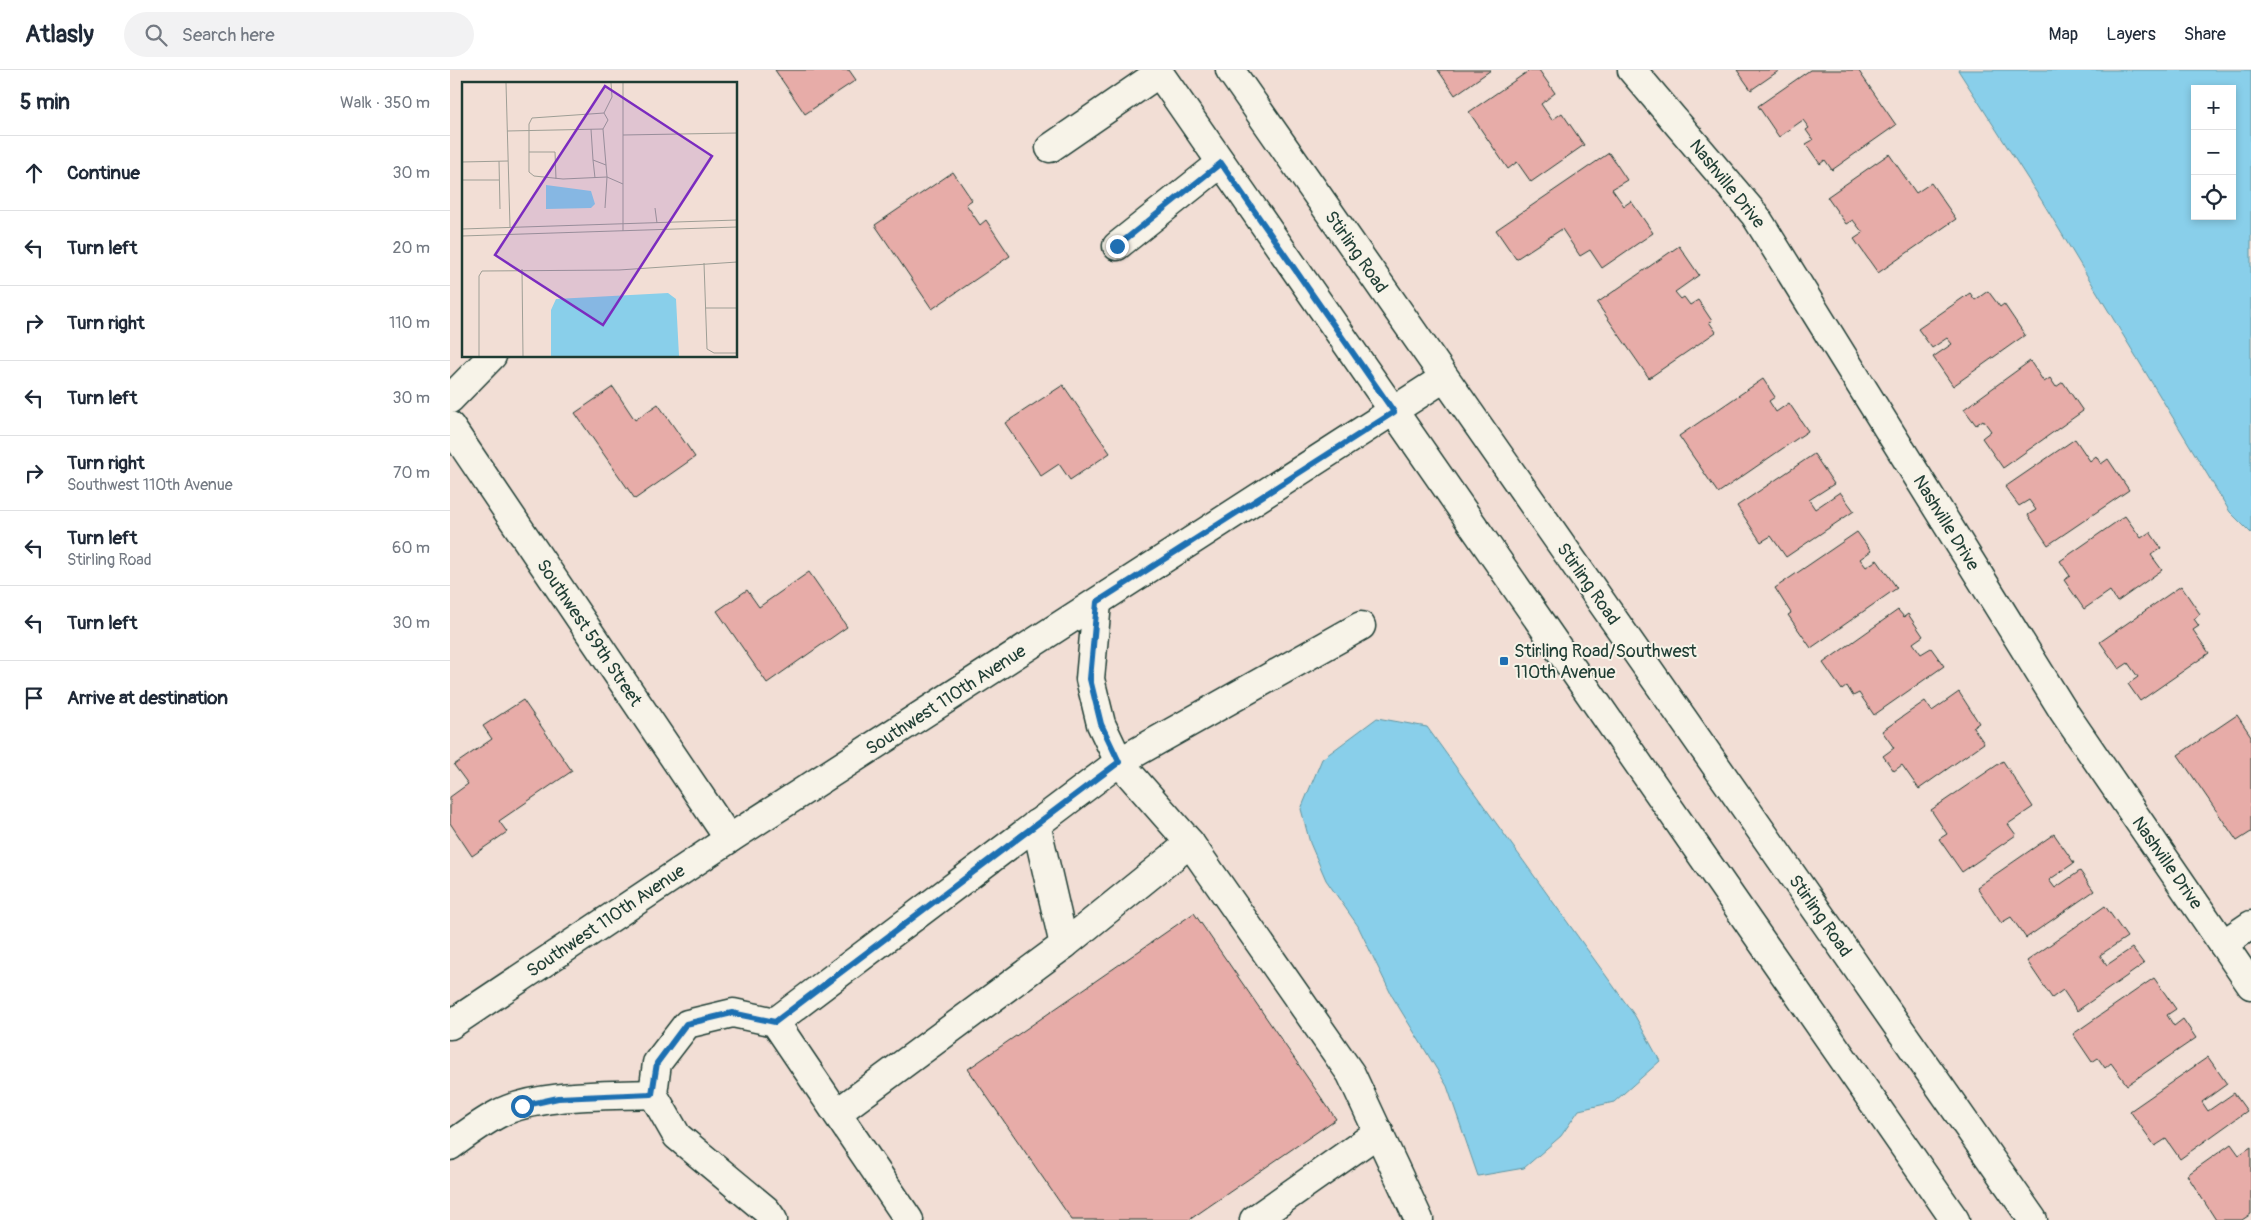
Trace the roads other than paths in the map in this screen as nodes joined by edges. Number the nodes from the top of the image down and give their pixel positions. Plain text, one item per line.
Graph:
1 (1230, 70) edge
2 (1632, 70) edge
3 (1158, 71) edge
4 (1050, 148) dead end
5 (1221, 163) junction
6 (1117, 246) dead end
7 (490, 358) edge
8 (1444, 378) junction
9 (450, 399) edge
10 (1394, 412) junction
11 (450, 426) edge
12 (1097, 602) junction
13 (1361, 626) dead end
14 (1119, 762) junction
15 (1036, 824) junction
16 (729, 840) junction
17 (1190, 843) junction
18 (2251, 925) edge
19 (2223, 944) junction
20 (1064, 945) junction
21 (2251, 985) edge
22 (775, 1022) junction
23 (450, 1025) edge
24 (652, 1094) junction
25 (837, 1113) junction
26 (1379, 1132) junction
27 (450, 1146) edge
28 (773, 1220) edge
29 (909, 1220) edge
30 (1254, 1220) edge
31 (1419, 1220) edge
32 (1955, 1220) edge
33 (2033, 1220) edge

1 - 8 street, Stirling Road
2 - 19 street, Nashville Drive
3 - 4 street
3 - 5 street
5 - 6 street
5 - 10 street
7 - 9 street
8 - 10 street, Southwest 110th Avenue
8 - 33 street, Stirling Road
10 - 12 street, Southwest 110th Avenue
10 - 32 street
11 - 16 street, Southwest 59th Street
12 - 14 street
12 - 16 street, Southwest 110th Avenue
13 - 14 street
14 - 15 street
14 - 17 street
15 - 20 street
15 - 22 street
16 - 23 street, Southwest 110th Avenue
17 - 20 street
17 - 26 street
18 - 19 street
19 - 21 street, Nashville Drive
20 - 25 street
22 - 24 street
22 - 25 street
24 - 27 street
24 - 28 street
25 - 29 street
26 - 30 street
26 - 31 street

